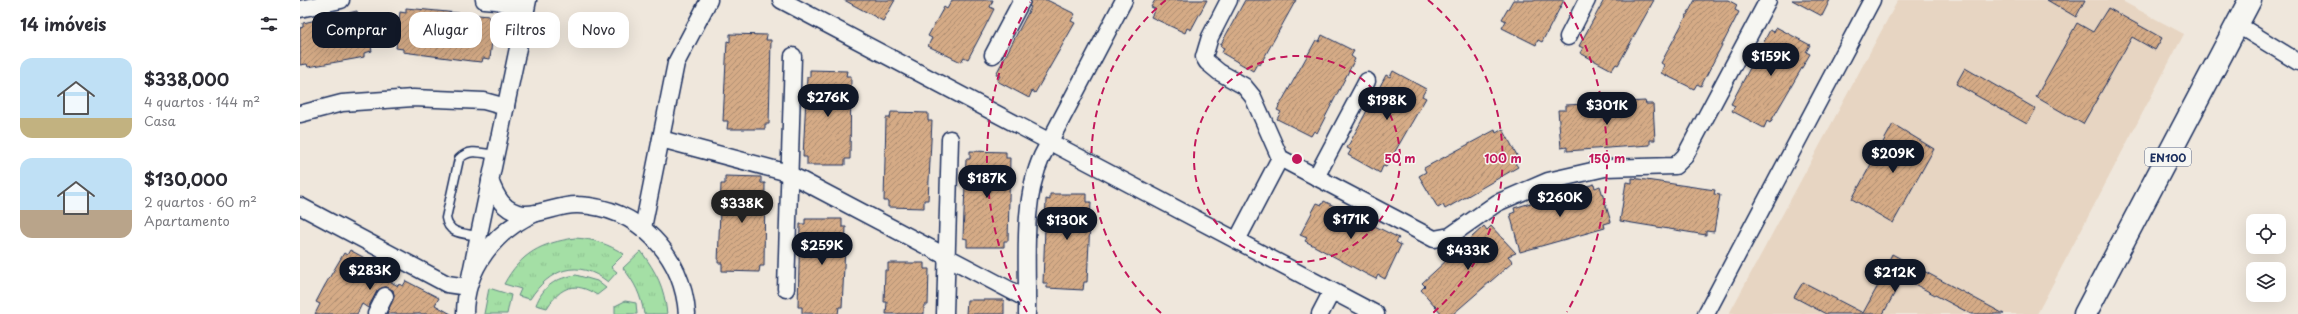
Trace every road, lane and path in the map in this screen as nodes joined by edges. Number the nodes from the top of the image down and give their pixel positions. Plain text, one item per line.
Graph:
1 (341, 0) edge
2 (484, 0) edge
3 (709, 0) edge
4 (781, 0) edge
5 (1022, 0) edge
6 (1124, 0) edge
7 (1229, 0) edge
8 (1587, 0) edge
9 (1872, 0) edge
10 (2250, 0) edge
11 (1765, 1) edge
12 (527, 4) edge
13 (300, 9) edge
14 (2238, 25) junction
15 (1568, 37) dead end
16 (993, 55) dead end
17 (792, 56) dead end
18 (2298, 62) edge
19 (1367, 81) dead end
20 (506, 106) junction
21 (300, 114) edge
22 (661, 139) junction
23 (950, 139) dead end
24 (1050, 142) junction
25 (495, 155) junction
26 (1280, 158) junction
27 (789, 175) junction
28 (1316, 177) junction
29 (490, 180) junction
30 (300, 206) edge
31 (541, 211) junction
32 (643, 228) junction
33 (478, 236) junction
34 (1237, 240) junction
35 (947, 257) junction
36 (468, 287) junction
37 (786, 289) dead end
38 (1332, 291) junction
39 (386, 296) dead end
40 (1027, 306) edge
41 (376, 314) edge
42 (465, 314) edge
43 (687, 314) edge
44 (946, 314) edge
45 (1320, 314) edge
46 (1376, 314) edge
47 (1706, 314) edge
48 (2085, 314) edge

1 - 13 street
2 - 12 street
3 - 22 street
4 - 24 street
5 - 16 street
6 - 24 street
7 - 26 street
8 - 15 street
9 - 47 street
10 - 14 highway, EN100
11 - 28 street
12 - 20 street
14 - 18 street
14 - 48 highway, EN100
17 - 27 street
19 - 28 street
20 - 21 street
20 - 25 street
22 - 27 street
22 - 32 street
23 - 35 street
24 - 34 street
24 - 40 street
25 - 29 street
25 - 33 lane
26 - 28 street
26 - 34 street
27 - 35 street
27 - 37 street
29 - 31 street
29 - 33 street
30 - 36 street
31 - 32 street
31 - 36 street
32 - 43 street
33 - 36 street
34 - 38 street
35 - 40 street
35 - 44 street
36 - 42 street
38 - 45 street
38 - 46 street
39 - 41 street

